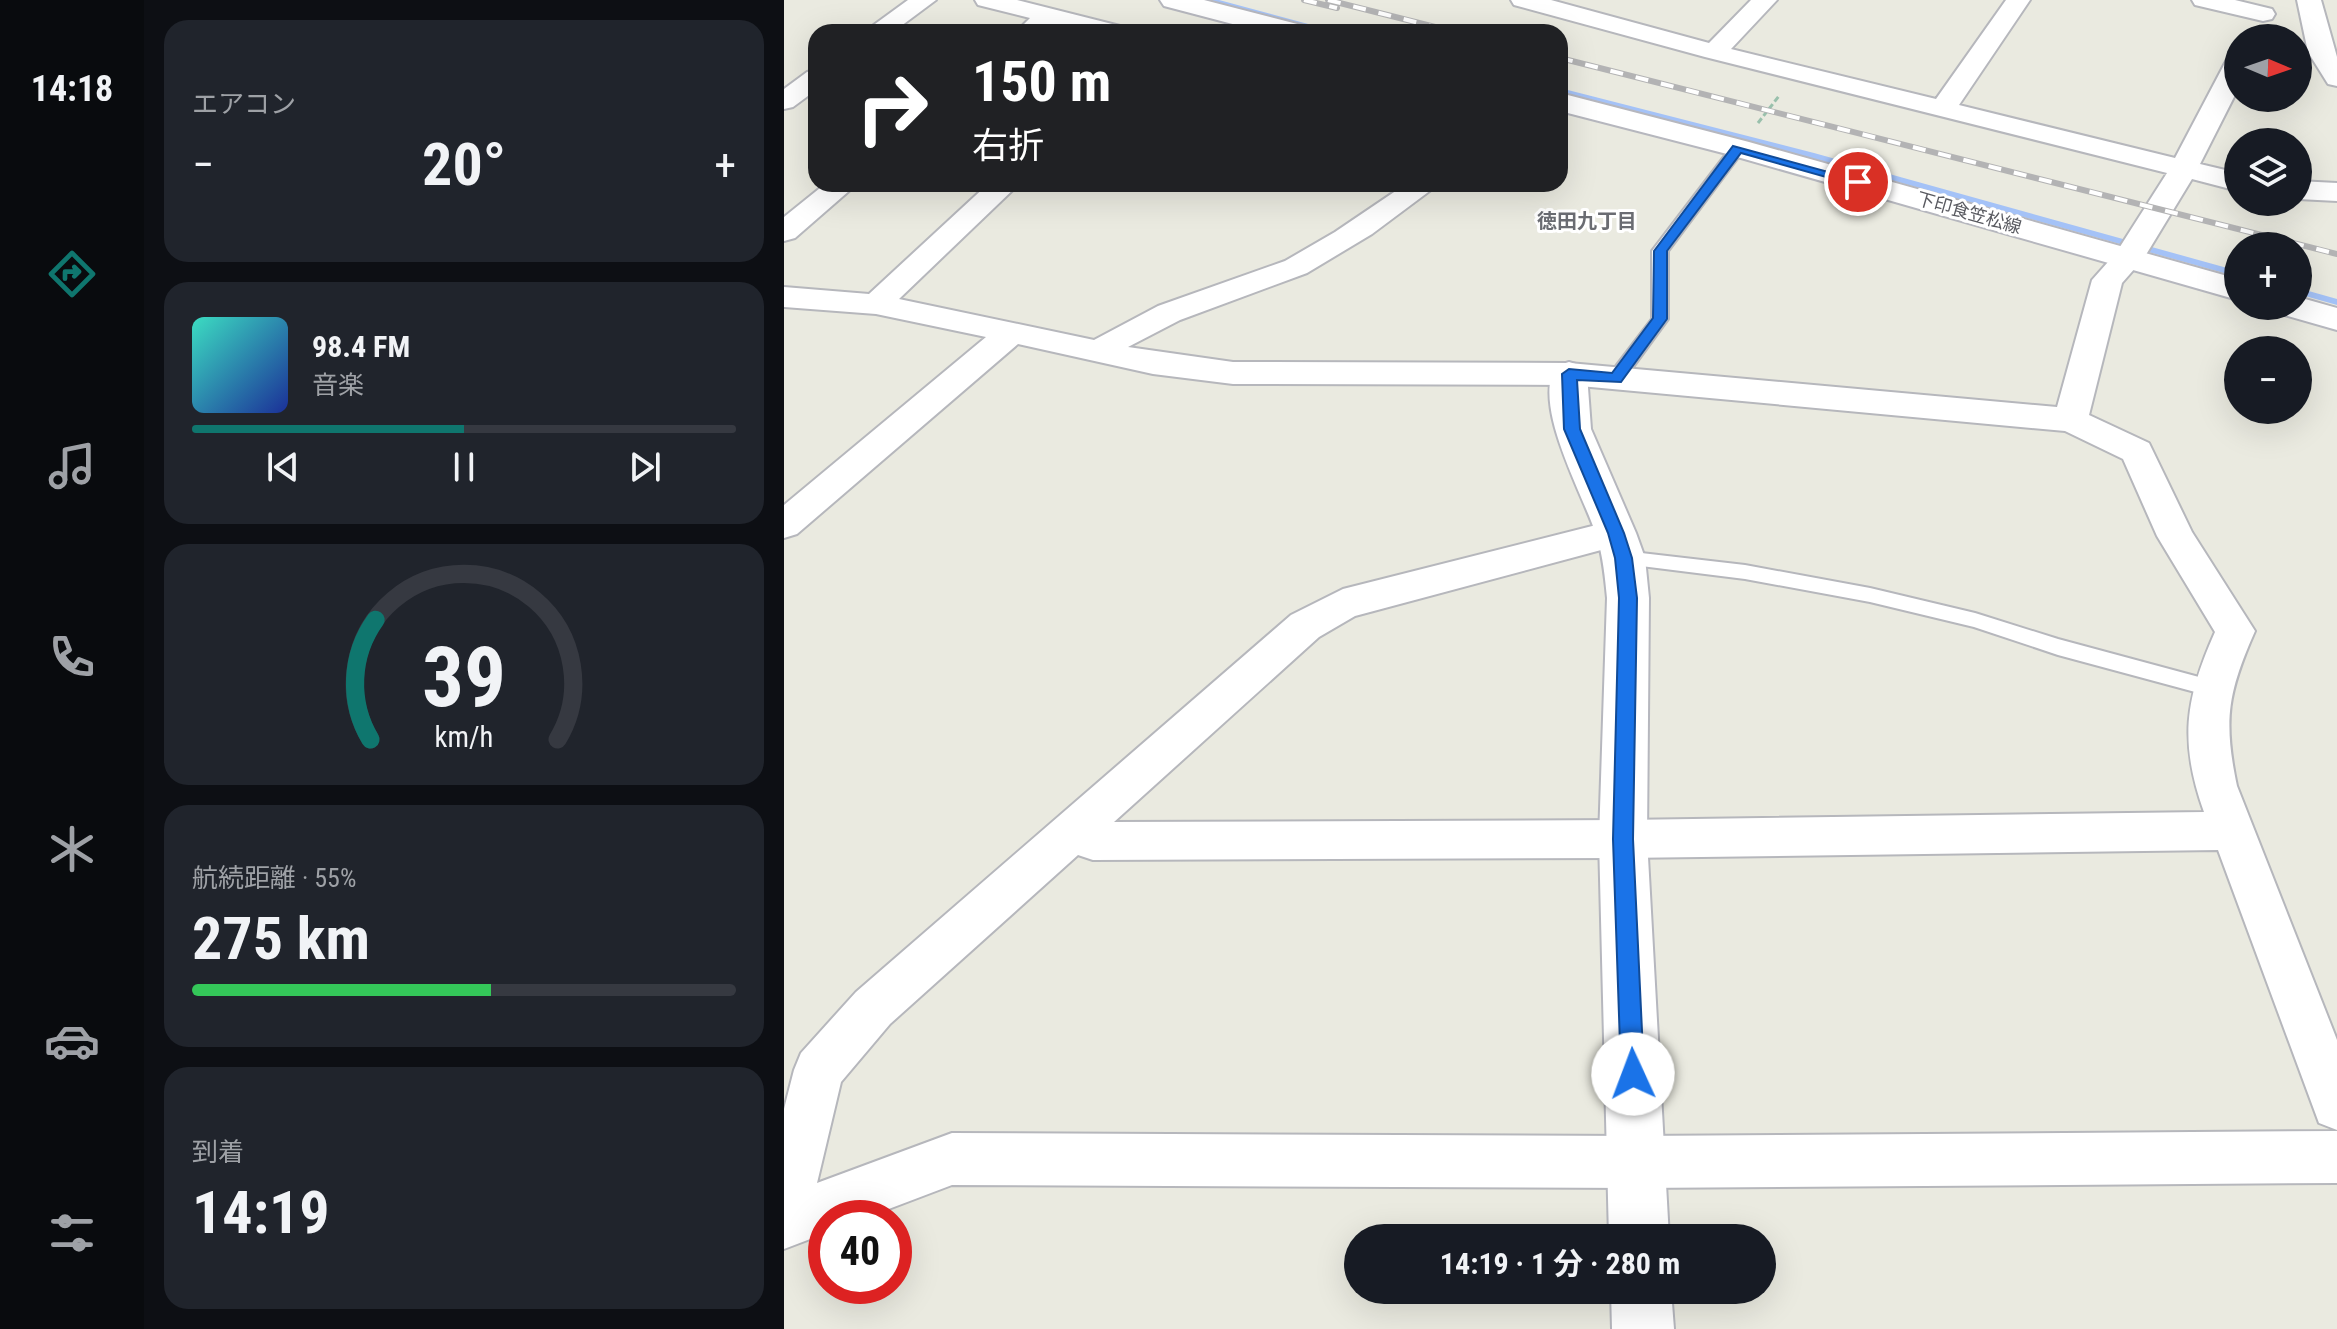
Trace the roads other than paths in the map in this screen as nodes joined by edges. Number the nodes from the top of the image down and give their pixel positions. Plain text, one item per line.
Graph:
1 (924, 0) edge
2 (987, 0) edge
3 (1173, 0) edge
4 (1523, 0) edge
5 (1765, 0) edge
6 (2018, 0) edge
7 (2204, 0) edge
8 (2309, 0) edge
9 (2266, 7) edge
10 (1048, 15) junction
11 (888, 24) edge
12 (1037, 24) edge
13 (1083, 24) edge
14 (1264, 24) edge
15 (1714, 52) junction
16 (2337, 78) edge
17 (808, 84) edge
18 (2224, 91) edge
19 (784, 101) edge
20 (1568, 104) edge
21 (1943, 109) junction
22 (1738, 148) junction
23 (2185, 170) junction
24 (2224, 179) edge
25 (2312, 191) edge
26 (833, 192) edge
27 (996, 192) edge
28 (1413, 192) edge
29 (2337, 192) edge
30 (784, 232) edge
31 (2136, 245) junction
32 (2224, 284) edge
33 (784, 297) edge
34 (876, 304) junction
35 (2312, 312) edge
36 (2337, 319) edge
37 (1010, 334) junction
38 (1099, 352) junction
39 (1569, 374) junction
40 (1616, 378) junction
41 (2071, 420) junction
42 (784, 525) edge
43 (1620, 545) junction
44 (2210, 688) junction
45 (1075, 831) junction
46 (2233, 831) junction
47 (1623, 839) junction
48 (2337, 1105) edge
49 (2337, 1157) edge
50 (1636, 1162) junction
51 (790, 1220) edge
52 (1638, 1224) edge
53 (1642, 1304) edge
54 (1643, 1329) edge

1 - 11 street
2 - 10 street
3 - 14 main road
4 - 15 street
5 - 15 street
6 - 21 street
7 - 9 street
8 - 16 street
10 - 12 street
10 - 13 street
15 - 21 street
17 - 19 street
18 - 23 street
20 - 22 main road, 下印食笠松線
21 - 23 street
22 - 31 main road, 下印食笠松線
22 - 40 lane
23 - 24 street
23 - 31 street
25 - 29 street
26 - 30 street
27 - 34 street
28 - 38 street
31 - 32 main road, 下印食笠松線
31 - 41 street
33 - 34 street
34 - 37 street
35 - 36 main road
37 - 38 street
37 - 42 street
38 - 39 street
39 - 40 street
39 - 43 main road
40 - 41 street
41 - 44 street
43 - 44 lane
43 - 45 street
43 - 47 main road
44 - 46 street
45 - 47 street
45 - 51 street
46 - 47 street
46 - 48 street
47 - 50 main road
49 - 50 street
50 - 51 street
50 - 52 main road
53 - 54 main road

